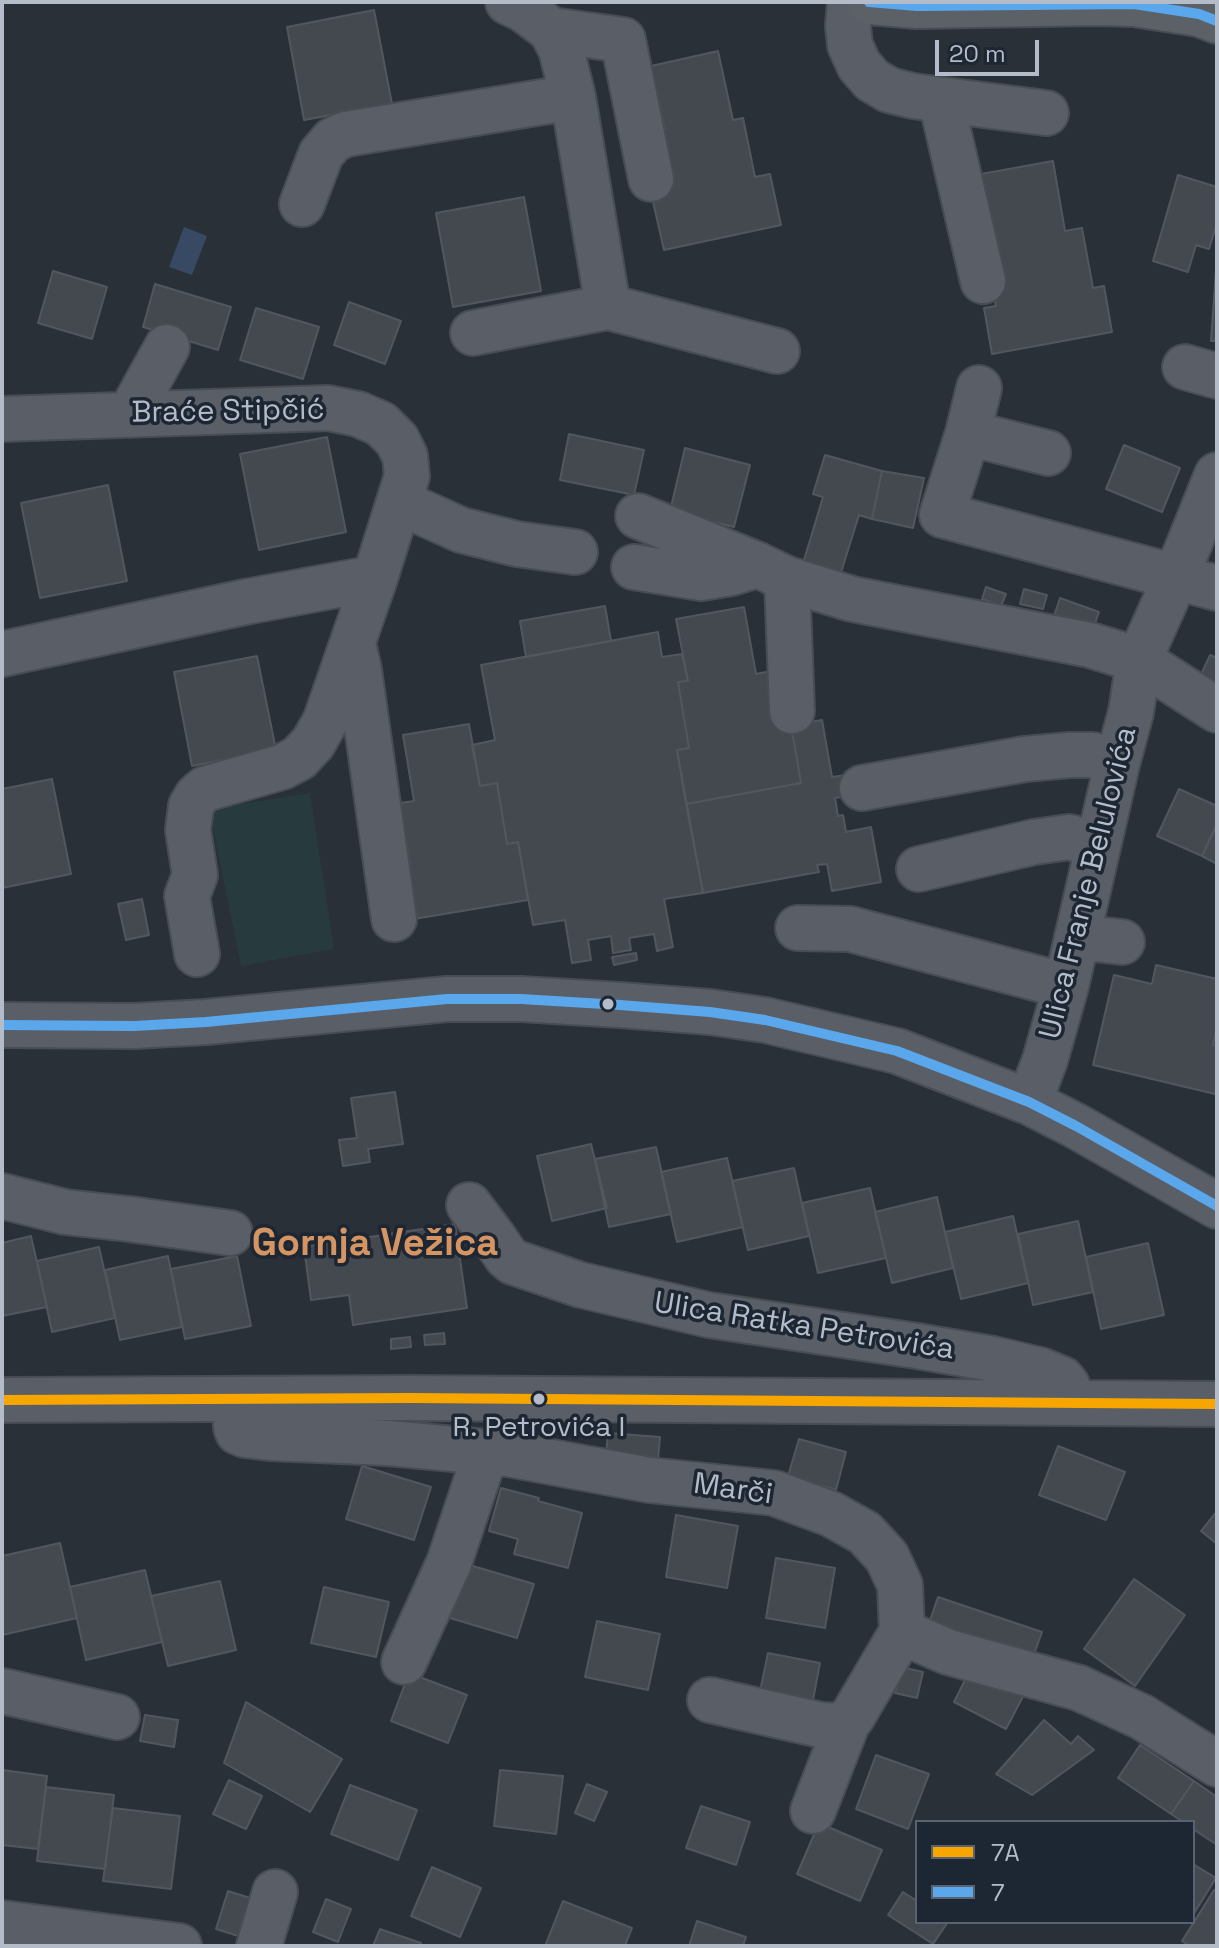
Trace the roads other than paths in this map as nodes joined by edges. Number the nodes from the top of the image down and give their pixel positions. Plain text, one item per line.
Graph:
1 (508, 2) edge
2 (850, 2) edge
3 (869, 2) edge
4 (1099, 2) edge
5 (986, 3) edge
6 (1217, 21) edge
7 (551, 30) junction
8 (573, 97) junction
9 (941, 100) junction
10 (1046, 113) dead end
11 (651, 179) dead end
12 (302, 204) dead end
13 (983, 281) dead end
14 (608, 307) junction
15 (473, 333) dead end
16 (167, 347) dead end
17 (777, 351) dead end
18 (979, 388) dead end
19 (130, 414) junction
20 (2, 419) edge
21 (968, 433) junction
22 (1048, 453) dead end
23 (1217, 475) edge
24 (399, 502) junction
25 (638, 516) dead end
26 (575, 552) dead end
27 (634, 567) dead end
28 (773, 572) junction
29 (1176, 577) junction
30 (375, 578) junction
31 (1217, 588) edge
32 (352, 642) junction
33 (2, 654) edge
34 (1139, 660) junction
35 (1217, 710) edge
36 (792, 711) dead end
37 (1117, 764) junction
38 (862, 788) dead end
39 (1098, 845) junction
40 (919, 869) dead end
41 (394, 919) dead end
42 (798, 928) dead end
43 (1077, 937) junction
44 (1122, 942) dead end
45 (197, 954) dead end
46 (1066, 986) junction
47 (2, 1025) edge
48 (1029, 1102) junction
49 (2, 1196) edge
50 (469, 1205) dead end
51 (1217, 1206) edge
52 (230, 1233) dead end
53 (3, 1399) edge
54 (235, 1400) junction
55 (1067, 1403) junction
56 (1217, 1404) edge
57 (486, 1452) junction
58 (902, 1632) junction
59 (404, 1662) dead end
60 (2, 1691) edge
61 (710, 1700) dead end
62 (117, 1717) dead end
63 (848, 1721) junction
64 (1217, 1764) edge
65 (813, 1811) dead end
66 (275, 1892) dead end
67 (2, 1923) edge
68 (179, 1946) edge
69 (259, 1946) edge

1 - 7 street
2 - 9 street
3 - 5 main road
4 - 5 main road
4 - 6 main road
7 - 8 street
7 - 11 street
8 - 12 street
8 - 14 street
9 - 10 street
9 - 13 street
14 - 15 street
14 - 17 street
16 - 19 street
18 - 21 street
19 - 20 street, Braće Stipčić
19 - 24 street, Braće Stipčić
21 - 22 street
21 - 29 street
23 - 29 street, Ulica Franje Belulovića
24 - 26 street
24 - 30 street, Braće Stipčić
25 - 28 street
27 - 28 street
28 - 34 street
28 - 36 street
29 - 31 street
29 - 34 street, Ulica Franje Belulovića
30 - 32 street, Braće Stipčić
30 - 33 street
32 - 41 street
32 - 45 street, Braće Stipčić
34 - 35 street
34 - 37 street, Ulica Franje Belulovića
37 - 38 street
37 - 39 street, Ulica Franje Belulovića
39 - 40 street
39 - 43 street, Ulica Franje Belulovića
42 - 46 street
43 - 44 street
43 - 46 street, Ulica Franje Belulovića
46 - 48 street, Ulica Franje Belulovića
47 - 48 street
48 - 51 street
49 - 52 street
50 - 55 street, Ulica Ratka Petrovića
53 - 54 street, Ulica Ratka Petrovića
54 - 55 street, Ulica Ratka Petrovića
54 - 57 street, Marči
55 - 56 street, Ulica Ratka Petrovića
57 - 58 street, Marči
57 - 59 street
58 - 63 street
58 - 64 street
60 - 62 street
61 - 63 street
63 - 65 street
66 - 69 street
67 - 68 street

